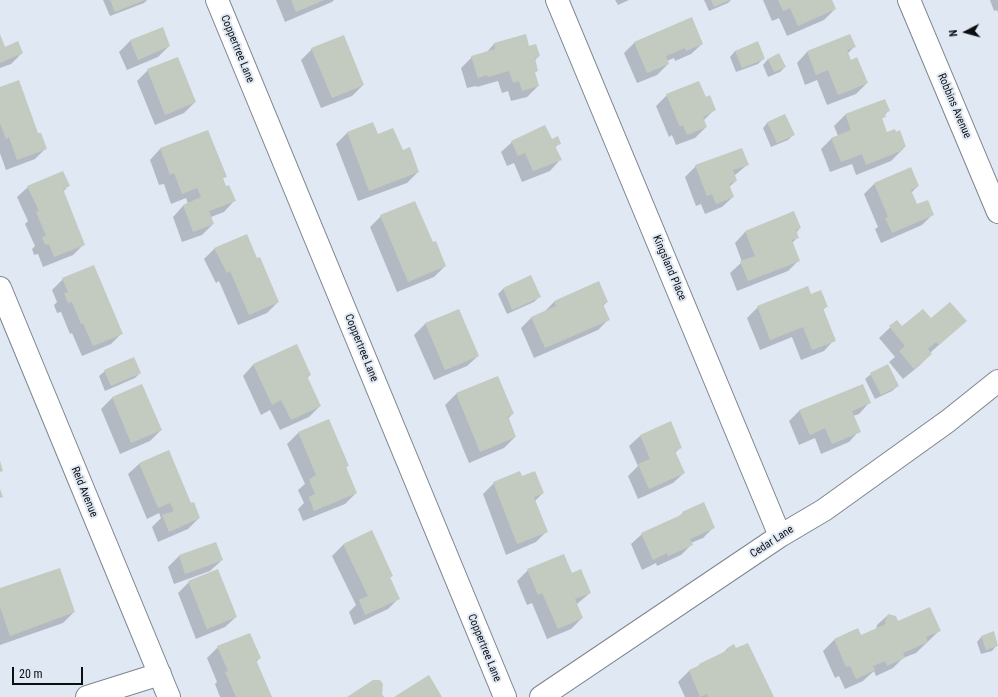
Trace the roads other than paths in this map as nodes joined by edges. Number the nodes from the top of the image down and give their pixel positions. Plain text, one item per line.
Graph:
1 (217, 0) edge
2 (558, 0) edge
3 (909, 0) edge
4 (998, 212) edge
5 (0, 288) edge
6 (998, 381) edge
7 (780, 536) junction
8 (160, 674) junction
9 (87, 697) edge
10 (169, 697) edge
11 (505, 697) edge
12 (541, 697) edge

1 - 11 street, Coppertree Lane
2 - 7 street, Kingsland Place
3 - 4 street, Robbins Avenue
5 - 8 street, Reid Avenue
6 - 7 street, Cedar Lane
7 - 12 street, Cedar Lane
8 - 9 street
8 - 10 street, Reid Avenue

